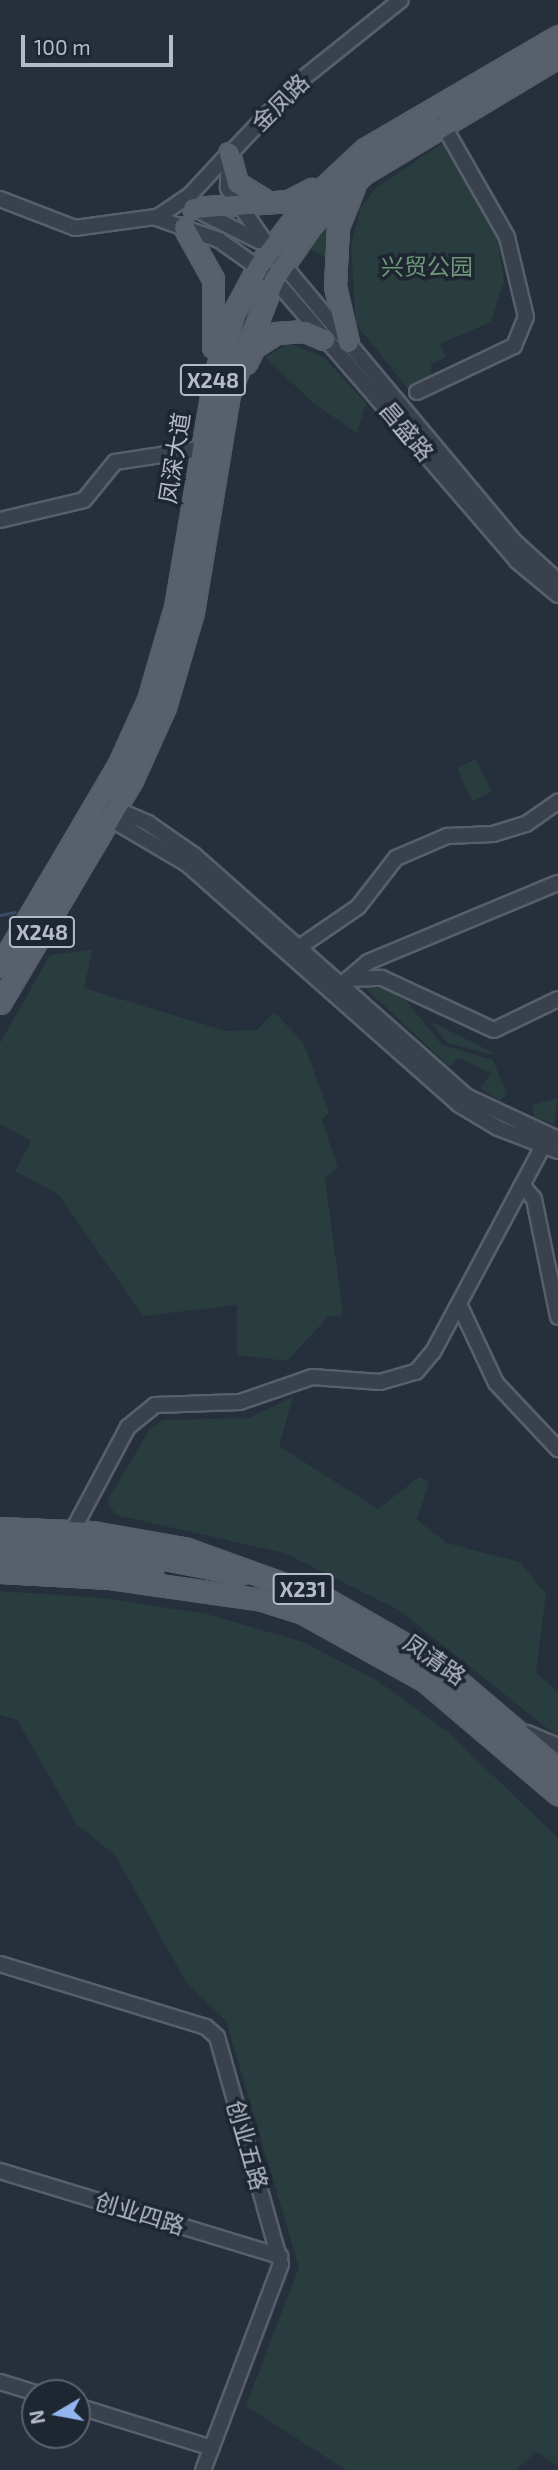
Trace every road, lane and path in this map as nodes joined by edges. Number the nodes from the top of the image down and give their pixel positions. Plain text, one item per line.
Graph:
1 (401, 0) edge
2 (558, 36) edge
3 (558, 57) edge
4 (442, 123) junction
5 (229, 153) junction
6 (344, 166) junction
7 (363, 174) junction
8 (0, 199) edge
9 (235, 201) junction
10 (267, 201) junction
11 (193, 208) junction
12 (156, 218) junction
13 (184, 227) junction
14 (271, 264) junction
15 (324, 339) junction
16 (348, 342) junction
17 (417, 392) dead end
18 (204, 426) junction
19 (221, 436) junction
20 (200, 449) junction
21 (0, 520) edge
22 (558, 581) edge
23 (558, 595) edge
24 (558, 802) edge
25 (106, 811) junction
26 (558, 883) edge
27 (301, 946) junction
28 (0, 966) edge
29 (346, 981) junction
30 (558, 999) edge
31 (0, 1003) edge
32 (558, 1139) edge
33 (543, 1146) junction
34 (558, 1151) edge
35 (522, 1185) junction
36 (458, 1304) junction
37 (558, 1317) edge
38 (558, 1449) edge
39 (0, 1528) edge
40 (73, 1530) junction
41 (0, 1542) edge
42 (22, 1550) junction
43 (0, 1557) edge
44 (0, 1572) edge
45 (267, 1577) junction
46 (262, 1600) junction
47 (518, 1728) junction
48 (558, 1746) edge
49 (558, 1766) edge
50 (558, 1794) edge
51 (0, 1964) edge
52 (0, 2171) edge
53 (280, 2256) junction
54 (0, 2382) edge
55 (21, 2388) edge
56 (91, 2410) edge
57 (212, 2448) junction
58 (203, 2470) edge

1 - 5 street, 金凤路
2 - 6 main road, 凤深大道 / X248
3 - 4 main road, 凤深大道 / X248
4 - 7 main road, 凤深大道 / X248
4 - 17 street
5 - 9 street
5 - 10 main road
5 - 11 street, 金凤路
5 - 12 street
6 - 10 main road
6 - 14 main road, 凤深大道 / X248
7 - 14 main road, 凤深大道 / X248
7 - 16 main road
8 - 12 street
9 - 10 main road
9 - 11 main road
9 - 14 street
11 - 12 street
11 - 13 street, 金凤路
11 - 14 street
12 - 13 street
13 - 14 street
13 - 18 main road
14 - 15 street, 昌盛路
14 - 16 street, 昌盛路
14 - 18 main road, 凤深大道 / X248
14 - 19 main road, 凤深大道 / X248
15 - 19 main road
15 - 23 street, 昌盛路
16 - 22 street, 昌盛路
18 - 20 main road, 凤深大道 / X248
19 - 25 main road, 凤深大道 / X248
20 - 21 street
20 - 25 main road, 凤深大道 / X248
24 - 27 street
25 - 27 street
25 - 28 main road, 凤深大道 / X248
25 - 31 main road, 凤深大道 / X248
25 - 33 street
26 - 29 street
27 - 29 street
29 - 30 street
29 - 32 street
33 - 34 street
33 - 35 street
35 - 36 street
35 - 37 street
36 - 38 street
36 - 40 street
39 - 40 main road, 凤清路 / X231
40 - 45 main road, 凤清路 / X231
41 - 42 main road, 凤清路 / X231
42 - 43 main road, 凤清路 / X231
42 - 45 main road, 凤清路 / X231
42 - 46 main road, 凤清路 / X231
44 - 46 main road, 凤清路 / X231
45 - 47 main road, 凤清路 / X231
46 - 50 main road, 凤清路 / X231
47 - 48 street
47 - 49 main road, 凤清路 / X231
51 - 53 street, 创业五路
52 - 53 street, 创业四路
53 - 57 street, 创业五路
54 - 55 street
56 - 57 street
57 - 58 street, 创业五路

